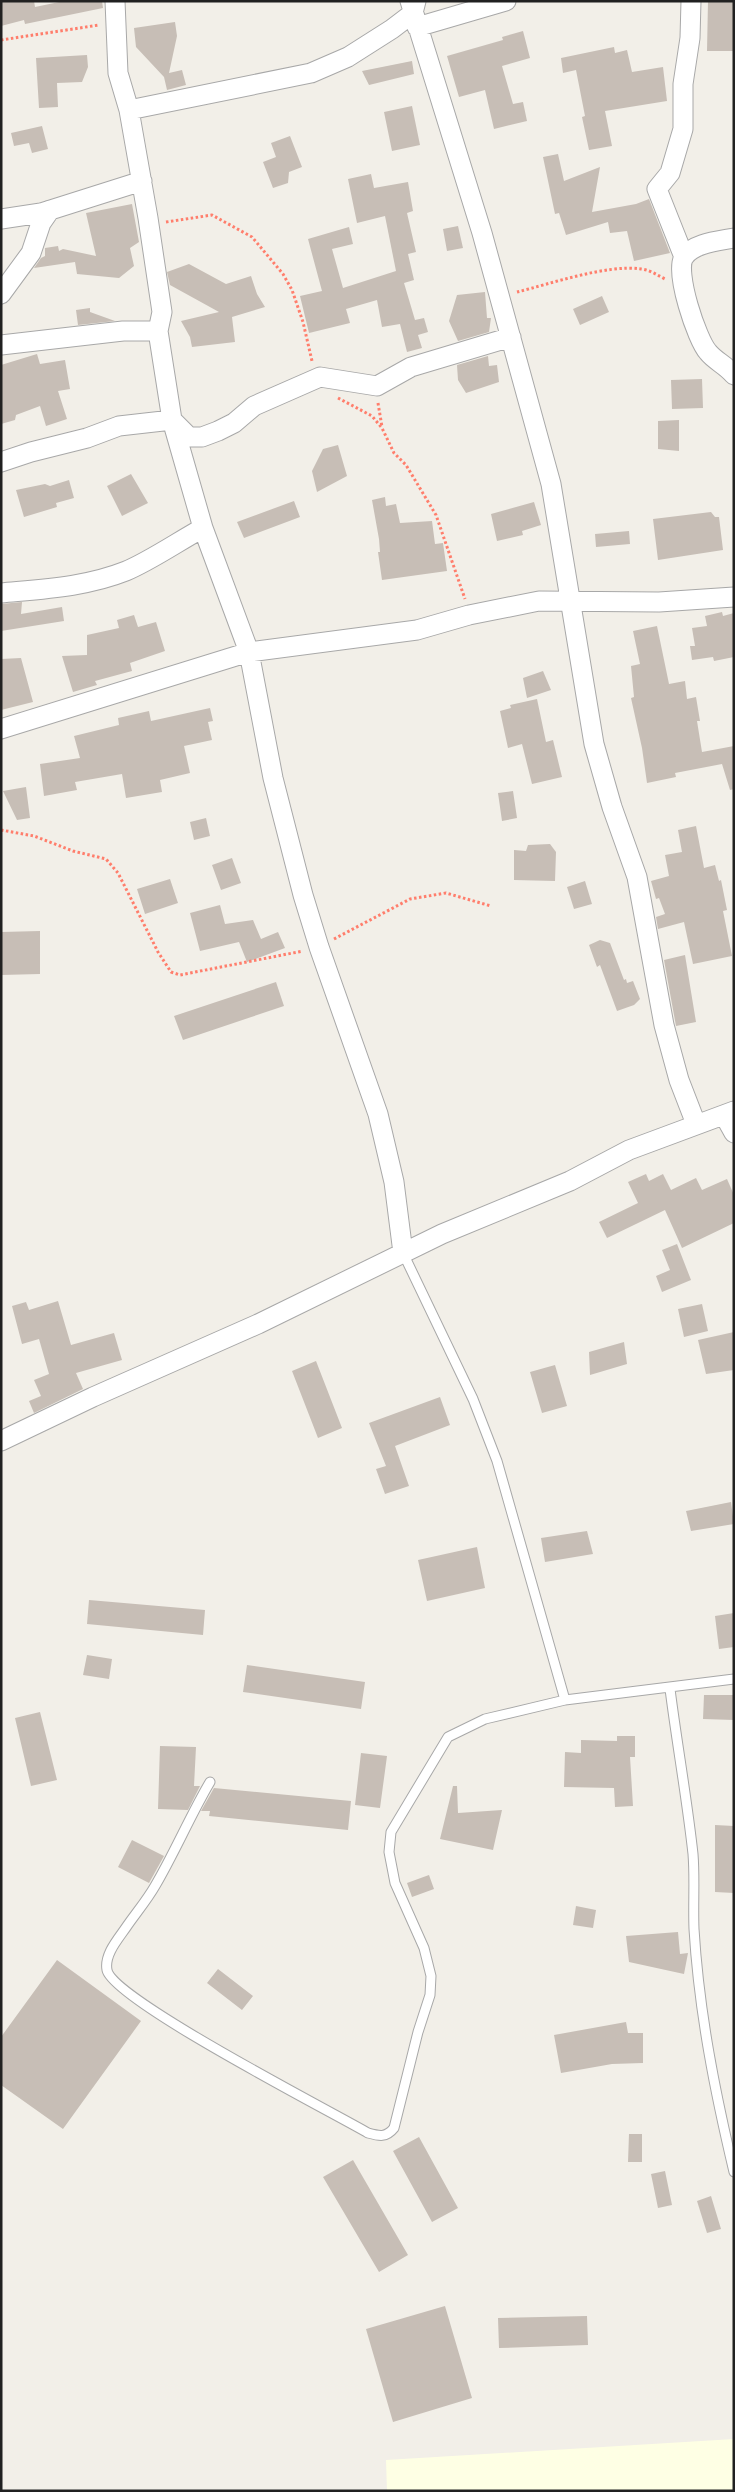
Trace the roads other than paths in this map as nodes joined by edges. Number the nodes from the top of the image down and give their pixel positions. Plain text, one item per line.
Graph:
1 (115, 1) edge
2 (506, 1) edge
3 (691, 1) edge
4 (414, 11) edge
5 (129, 110) junction
6 (142, 181) junction
7 (41, 213) junction
8 (1, 218) edge
9 (734, 238) edge
10 (684, 257) junction
11 (1, 294) edge
12 (158, 331) junction
13 (511, 337) junction
14 (1, 345) edge
15 (734, 375) edge
16 (172, 420) junction
17 (1, 462) edge
18 (203, 528) junction
19 (1, 593) edge
20 (734, 597) edge
21 (570, 601) junction
22 (249, 652) junction
23 (1, 729) edge
24 (729, 1113) edge
25 (696, 1124) junction
26 (734, 1133) edge
27 (403, 1254) junction
28 (1, 1441) edge
29 (734, 1679) edge
30 (670, 1689) junction
31 (565, 1700) junction
32 (210, 1782) dead end
33 (734, 2172) edge

1 - 5 street
2 - 4 street
3 - 10 street
4 - 5 street
4 - 13 street
5 - 6 street
6 - 7 street
6 - 12 street
7 - 8 street
7 - 11 street
9 - 10 street
10 - 15 street
12 - 14 street
12 - 16 street
13 - 16 street
13 - 21 street
16 - 17 street
16 - 18 street
18 - 19 street
18 - 22 street
20 - 21 street
21 - 22 street
21 - 25 street
22 - 23 street
22 - 27 street
24 - 25 street
24 - 26 street
25 - 27 street
27 - 28 street
27 - 31 lane
29 - 30 lane
30 - 31 lane
30 - 33 lane
31 - 32 lane

